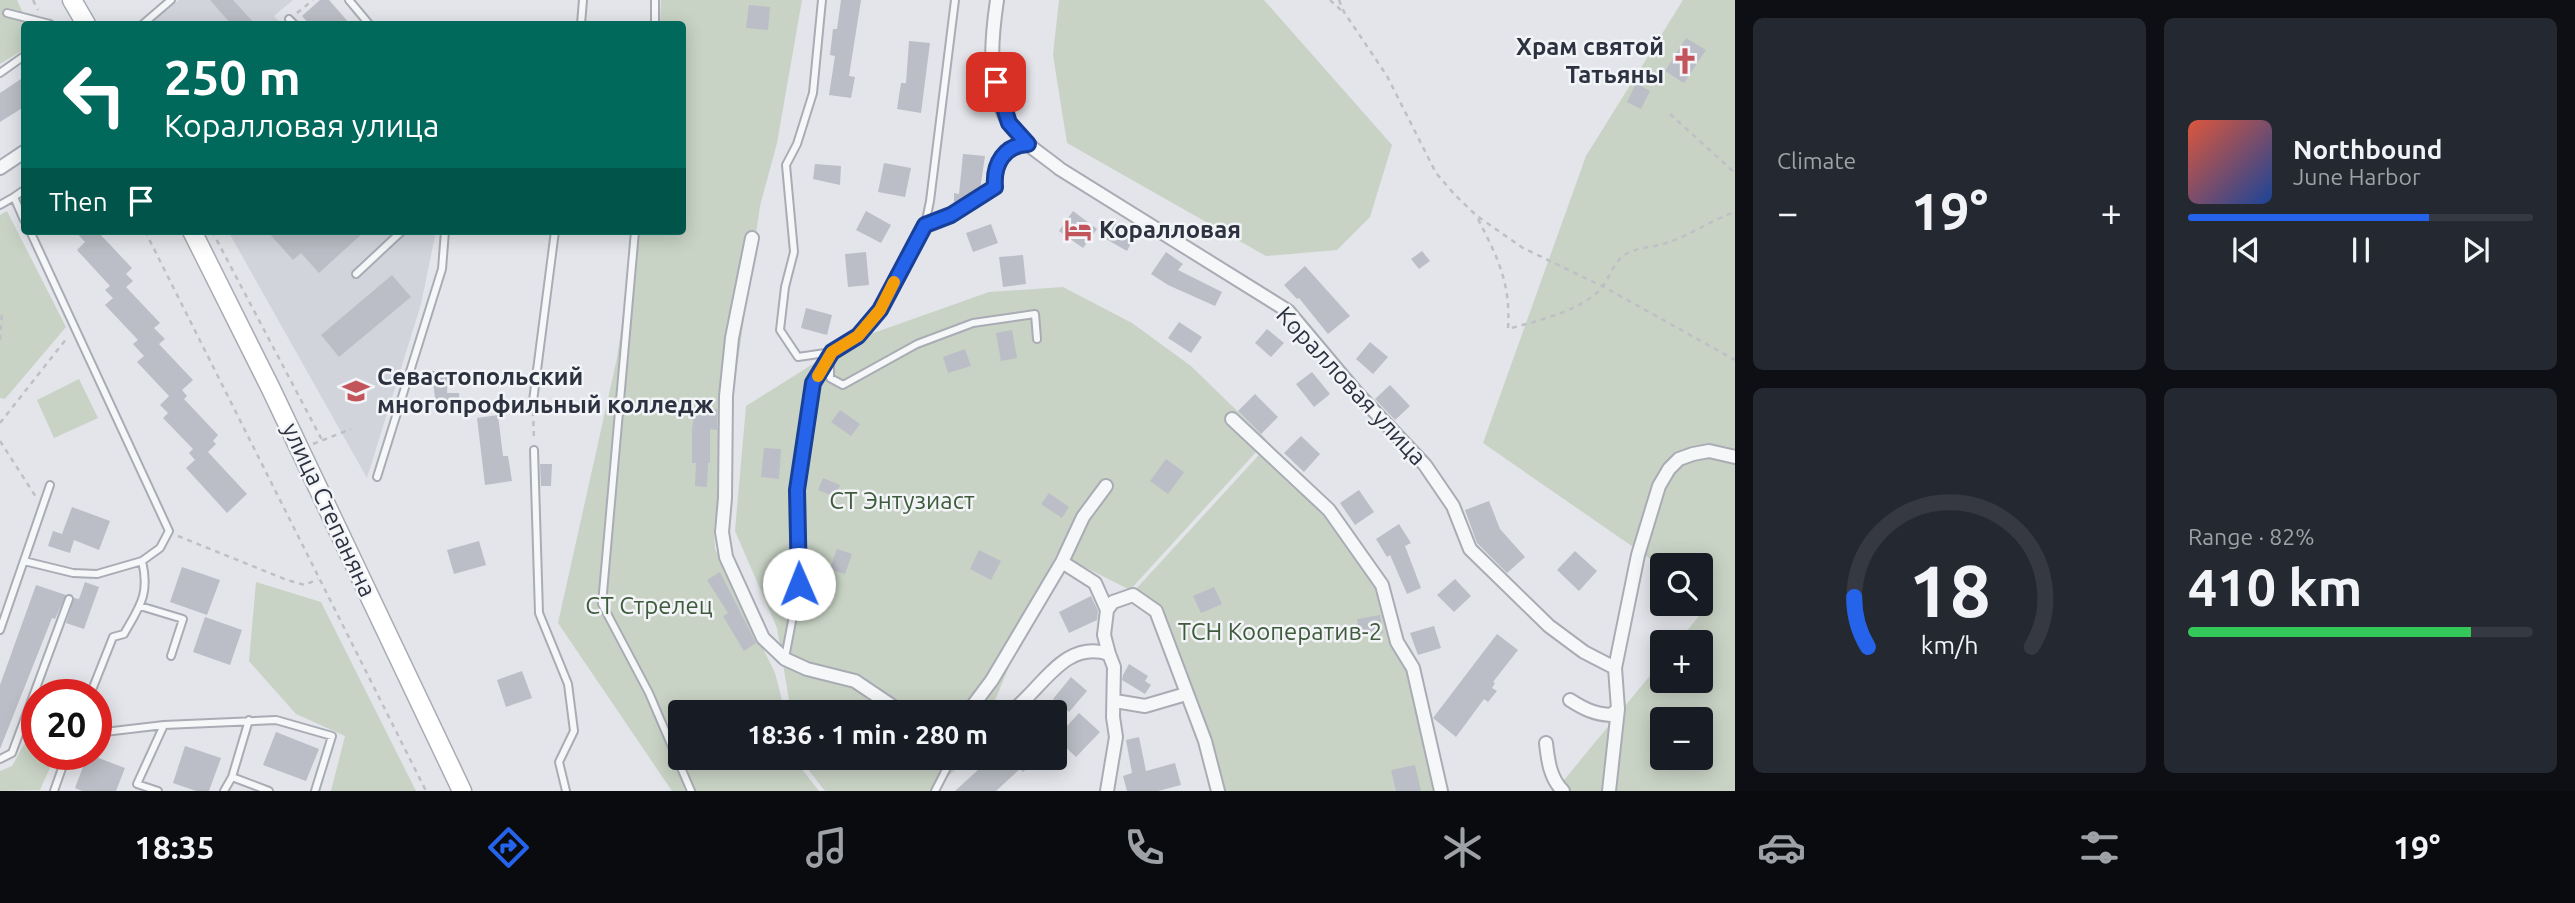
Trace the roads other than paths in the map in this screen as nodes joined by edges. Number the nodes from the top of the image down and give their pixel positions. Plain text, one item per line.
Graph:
1 (72, 0) edge
2 (171, 0) edge
3 (349, 0) edge
4 (583, 0) edge
5 (656, 0) edge
6 (822, 0) edge
7 (956, 0) edge
8 (997, 0) edge
9 (7, 13) dead end
10 (38, 21) edge
11 (84, 21) edge
12 (146, 21) edge
13 (366, 21) edge
14 (581, 21) edge
15 (655, 21) edge
16 (21, 58) edge
17 (0, 73) edge
18 (1028, 144) junction
19 (21, 154) edge
20 (0, 168) edge
21 (21, 192) edge
22 (14, 197) junction
23 (0, 205) edge
24 (21, 213) edge
25 (925, 225) junction
26 (32, 235) edge
27 (194, 235) edge
28 (398, 235) edge
29 (444, 235) edge
30 (554, 235) edge
31 (635, 235) edge
32 (752, 238) dead end
33 (356, 274) dead end
34 (1037, 339) dead end
35 (831, 355) junction
36 (533, 401) road end
37 (1232, 419) dead end
38 (534, 450) road end
39 (1735, 457) edge
40 (377, 477) dead end
41 (50, 485) dead end
42 (1107, 486) dead end
43 (24, 561) junction
44 (142, 561) junction
45 (1062, 562) junction
46 (69, 599) dead end
47 (140, 606) junction
48 (1107, 610) junction
49 (0, 630) edge
50 (1108, 654) junction
51 (171, 656) dead end
52 (785, 659) junction
53 (1615, 668) junction
54 (96, 679) edge
55 (1185, 694) junction
56 (883, 700) edge
57 (977, 700) edge
58 (1023, 700) edge
59 (1570, 700) dead end
60 (1115, 701) junction
61 (1617, 705) junction
62 (249, 720) junction
63 (164, 724) junction
64 (112, 731) edge
65 (1546, 743) dead end
66 (0, 759) edge
67 (61, 770) edge
68 (946, 770) edge
69 (232, 777) junction
70 (135, 788) edge
71 (54, 791) edge
72 (158, 791) edge
73 (224, 791) edge
74 (269, 791) edge
75 (315, 791) edge
76 (462, 791) edge
77 (566, 791) edge
78 (691, 791) edge
79 (935, 791) edge
80 (1107, 791) edge
81 (1218, 791) edge
82 (1441, 791) edge
83 (1563, 791) edge
84 (1609, 791) edge

1 - 11 main road
2 - 12 lane
3 - 13 lane
4 - 14 lane
5 - 15 lane
6 - 35 lane
7 - 25 lane
8 - 18 street, Коралловая улица
9 - 10 lane
16 - 17 lane
18 - 25 lane
18 - 53 street, Коралловая улица
19 - 20 street
21 - 22 lane
22 - 23 lane
22 - 24 lane
25 - 35 lane
26 - 44 lane
27 - 76 main road, улица Степаняна
28 - 33 lane
29 - 40 lane
30 - 36 lane
31 - 78 lane
32 - 52 street
34 - 35 lane
35 - 52 lane
37 - 82 street
38 - 77 lane
39 - 53 street
41 - 43 lane
42 - 45 street
43 - 44 lane
43 - 49 lane
44 - 47 lane
45 - 48 street
45 - 57 street
46 - 66 lane
47 - 51 lane
47 - 54 lane
48 - 50 street
48 - 55 street
50 - 58 street
50 - 60 street
52 - 56 street
53 - 61 street
55 - 60 street
55 - 81 street
59 - 61 street
60 - 80 street
61 - 84 street
62 - 63 lane
62 - 69 lane
62 - 75 lane
63 - 64 lane
63 - 70 lane
65 - 83 street
67 - 71 lane
68 - 79 lane
69 - 73 lane
69 - 74 lane
70 - 72 lane

